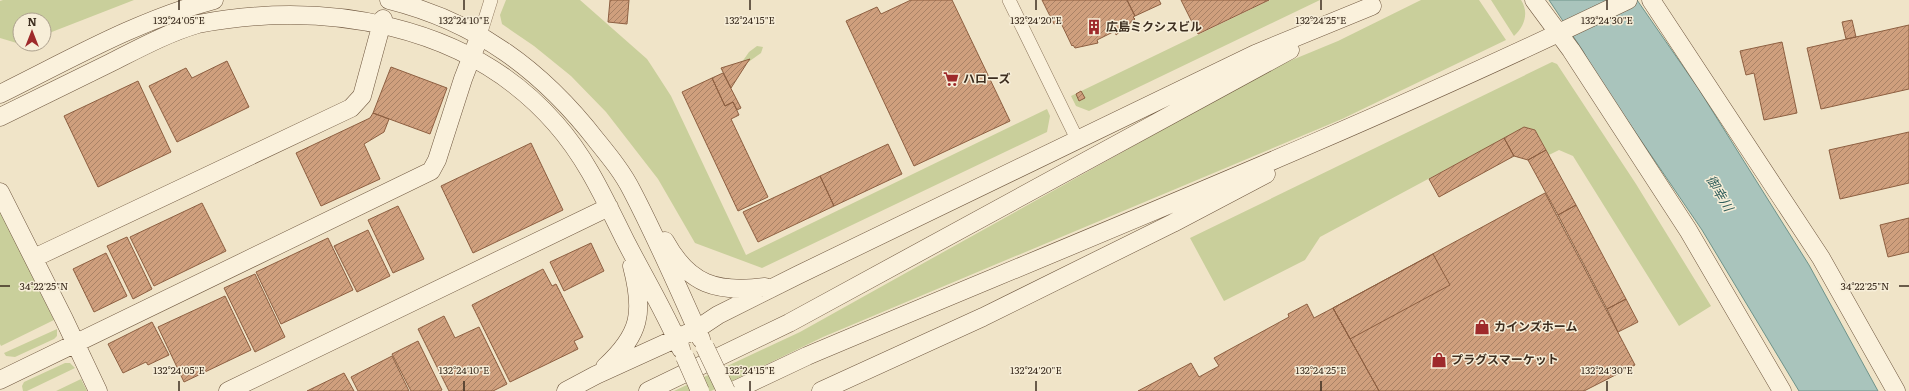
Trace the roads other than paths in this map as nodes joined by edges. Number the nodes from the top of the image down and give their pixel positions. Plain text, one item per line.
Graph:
1 (214, 0) edge
2 (389, 0) edge
3 (491, 0) edge
4 (1009, 0) edge
5 (1534, 0) edge
6 (1628, 0) edge
7 (1651, 0) edge
8 (1378, 3) edge
9 (383, 19) junction
10 (1563, 31) junction
11 (480, 35) junction
12 (472, 56) junction
13 (0, 94) edge
14 (0, 117) edge
15 (1373, 118) junction
16 (1077, 139) junction
17 (632, 190) junction
18 (0, 192) edge
19 (609, 208) junction
20 (625, 240) junction
21 (34, 258) junction
22 (798, 275) junction
23 (697, 329) junction
24 (676, 338) junction
25 (75, 343) junction
26 (596, 375) junction
27 (4, 378) edge
28 (98, 391) edge
29 (228, 391) edge
30 (566, 391) edge
31 (648, 391) edge
32 (700, 391) edge
33 (726, 391) edge
34 (734, 391) edge
35 (822, 391) edge
36 (1782, 391) edge
37 (1896, 391) edge

1 - 13 street
2 - 11 street
3 - 11 street
4 - 16 street
5 - 10 street
6 - 10 street
7 - 37 street
8 - 16 street
8 - 31 street
9 - 12 street
9 - 14 street
9 - 21 street
10 - 15 street
10 - 36 street
11 - 12 street
11 - 17 street
12 - 19 street
12 - 25 street
15 - 34 street
15 - 35 street
16 - 22 street
17 - 22 street
17 - 23 street
18 - 21 street
19 - 20 street
19 - 29 street
20 - 24 street
20 - 26 street
21 - 25 street
22 - 23 street
23 - 24 street
23 - 33 street, bridge
24 - 26 street
24 - 32 street, bridge
25 - 27 street
25 - 28 street
26 - 30 street

